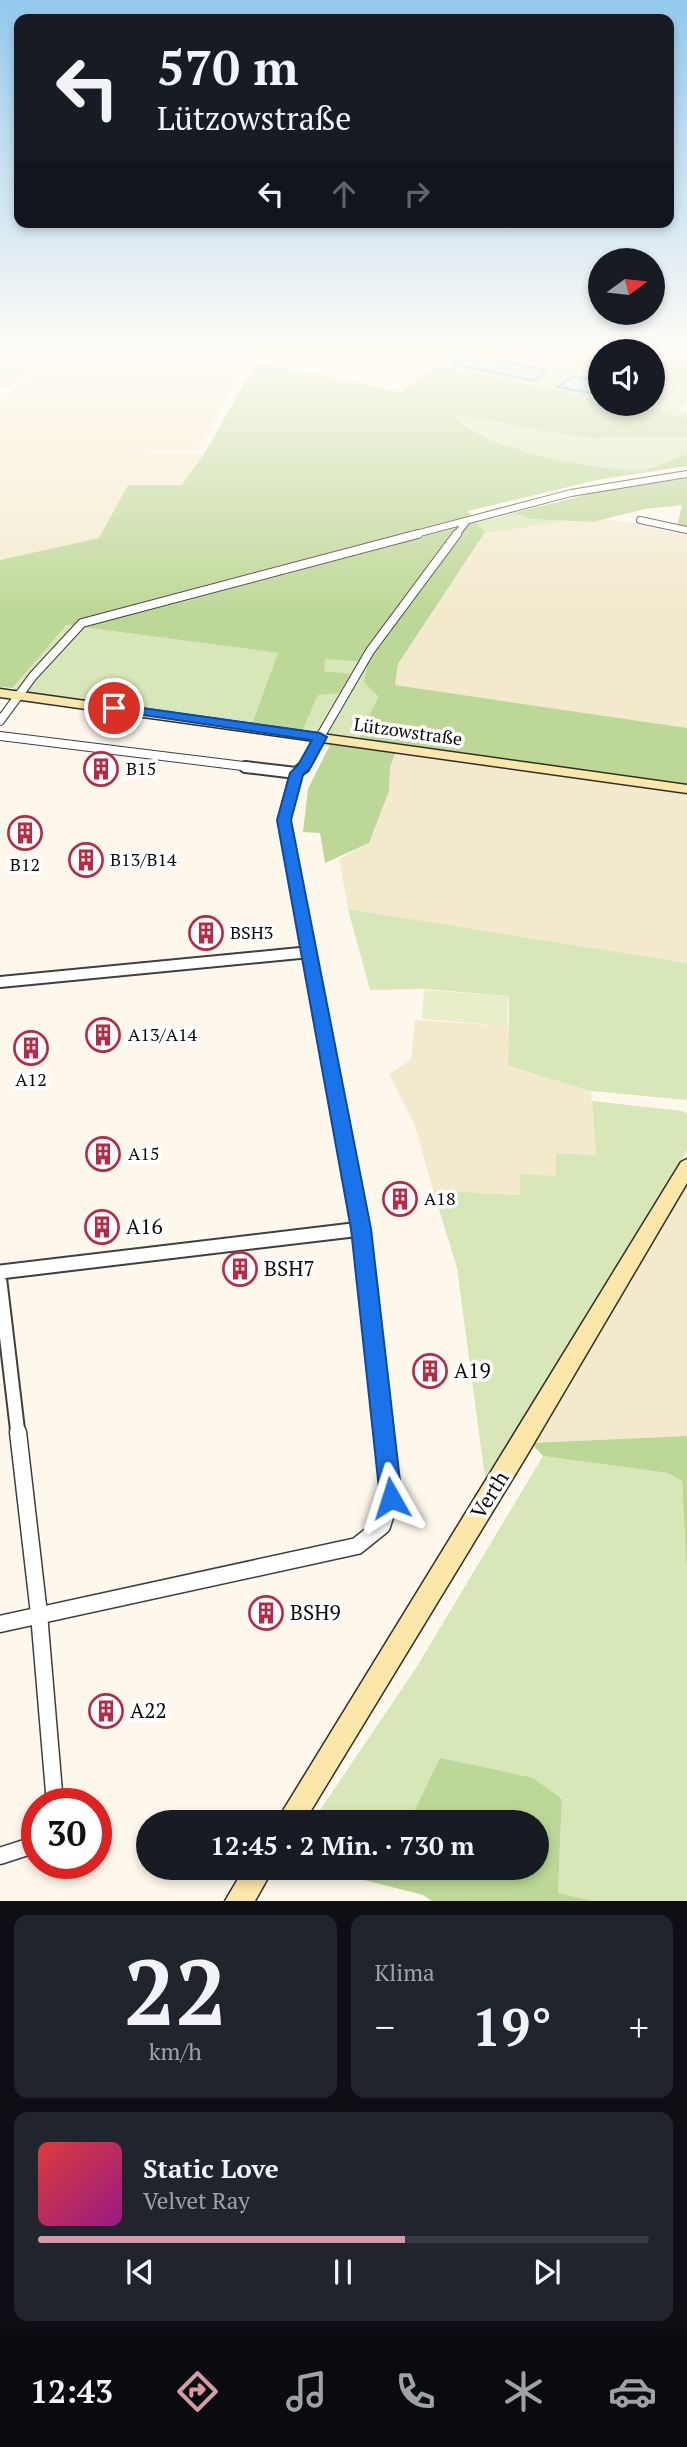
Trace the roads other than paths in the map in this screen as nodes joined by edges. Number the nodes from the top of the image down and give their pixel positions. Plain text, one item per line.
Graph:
1 (687, 474) edge
2 (640, 520) dead end
3 (466, 522) junction
4 (687, 530) edge
5 (0, 693) edge
6 (18, 695) junction
7 (0, 720) edge
8 (0, 736) edge
9 (320, 737) junction
10 (296, 773) junction
11 (687, 789) edge
12 (310, 952) junction
13 (0, 982) edge
14 (687, 1167) edge
15 (361, 1229) junction
16 (0, 1272) edge
17 (0, 1282) edge
18 (5, 1371) edge
19 (38, 1614) junction
20 (0, 1624) edge
21 (54, 1788) edge
22 (296, 1810) edge
23 (21, 1849) edge
24 (0, 1856) edge
25 (253, 1880) edge
26 (239, 1901) edge

1 - 3 street
2 - 4 street
3 - 6 street
3 - 9 street
5 - 6 street, Lützowstraße
6 - 7 street
6 - 9 street, Lützowstraße
8 - 10 street
9 - 10 street
9 - 11 street, Lützowstraße
10 - 12 street
12 - 13 street
12 - 15 street
14 - 22 street, Verth
15 - 16 street
15 - 19 street
17 - 18 street
18 - 19 street
19 - 20 street
19 - 21 street
23 - 24 street
25 - 26 street

